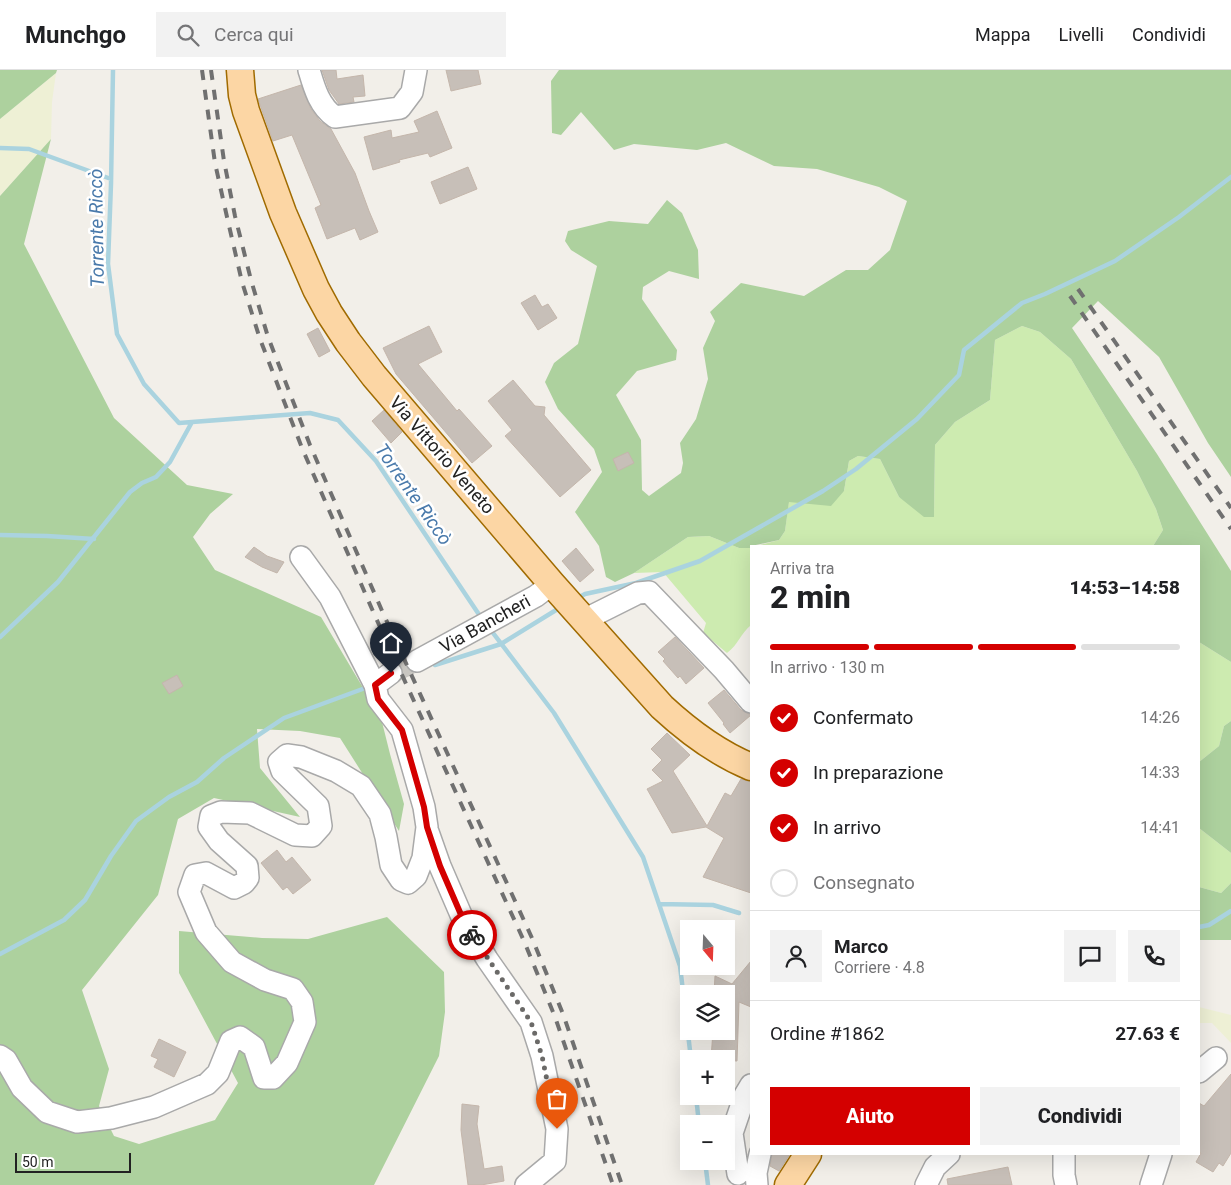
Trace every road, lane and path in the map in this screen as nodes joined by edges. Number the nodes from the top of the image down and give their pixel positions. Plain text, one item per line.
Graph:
1 (240, 70) edge
2 (309, 70) edge
3 (416, 70) edge
4 (301, 557) dead end
5 (544, 590) junction
6 (584, 620) junction
7 (417, 661) tunnel mouth
8 (750, 701) edge
9 (750, 766) edge
10 (427, 827) junction
11 (0, 1056) edge
12 (1216, 1058) dead end
13 (1200, 1071) edge
14 (750, 1087) edge
15 (760, 1155) edge
16 (807, 1155) edge
17 (948, 1155) edge
18 (1064, 1155) edge
19 (1161, 1155) edge
20 (738, 1174) dead end
21 (526, 1185) edge
22 (757, 1185) edge
23 (788, 1185) edge
24 (926, 1185) edge
25 (1066, 1185) edge
26 (1151, 1185) edge

1 - 5 main road, Via Vittorio Veneto
2 - 3 street
4 - 10 street
5 - 6 main road, Via Vittorio Veneto
5 - 7 street, Via Bancheri
6 - 8 street
6 - 9 main road, Via Vittorio Veneto
10 - 11 street
10 - 21 street
12 - 13 street
14 - 20 street
15 - 22 street
16 - 23 main road
17 - 24 street
18 - 25 street
19 - 26 street

